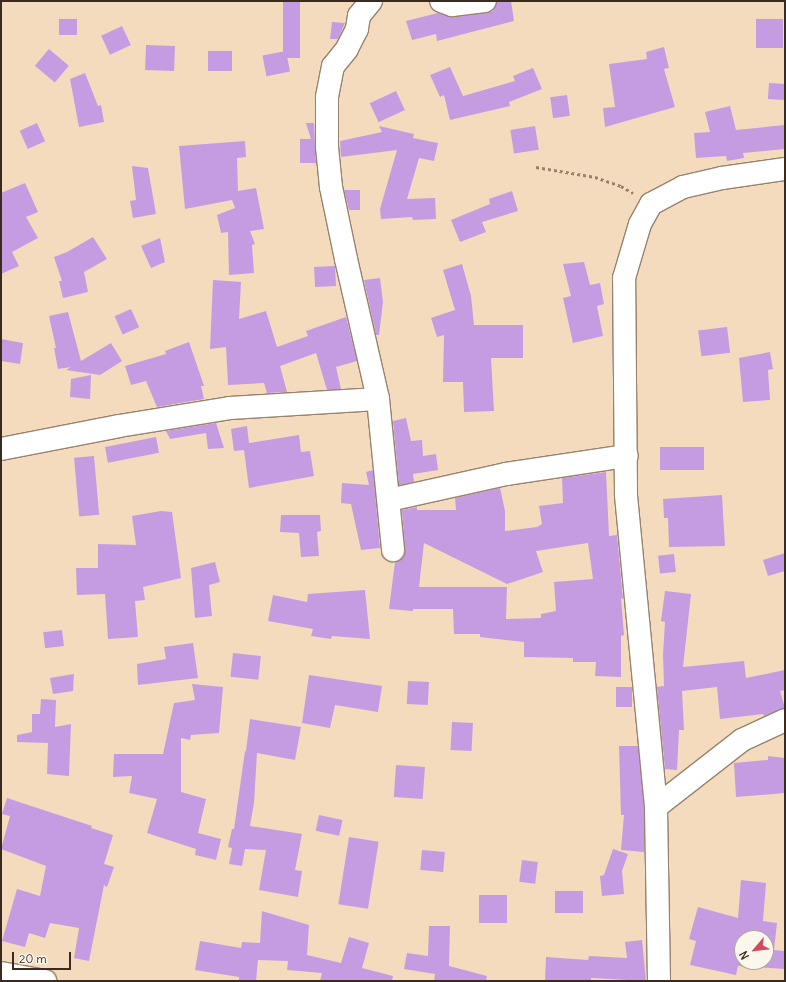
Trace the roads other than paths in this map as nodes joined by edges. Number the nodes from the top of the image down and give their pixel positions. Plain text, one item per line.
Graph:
1 (371, 1) edge
2 (442, 1) edge
3 (485, 1) edge
4 (785, 169) edge
5 (378, 399) junction
6 (1, 449) edge
7 (627, 456) junction
8 (389, 500) junction
9 (393, 550) dead end
10 (785, 720) edge
11 (656, 807) junction
12 (1, 973) edge
13 (45, 981) edge
14 (659, 981) edge

1 - 5 main road
2 - 3 main road
4 - 7 main road
5 - 6 main road
5 - 8 main road
7 - 8 main road
7 - 11 main road
8 - 9 main road
10 - 11 main road
11 - 14 main road
12 - 13 main road

